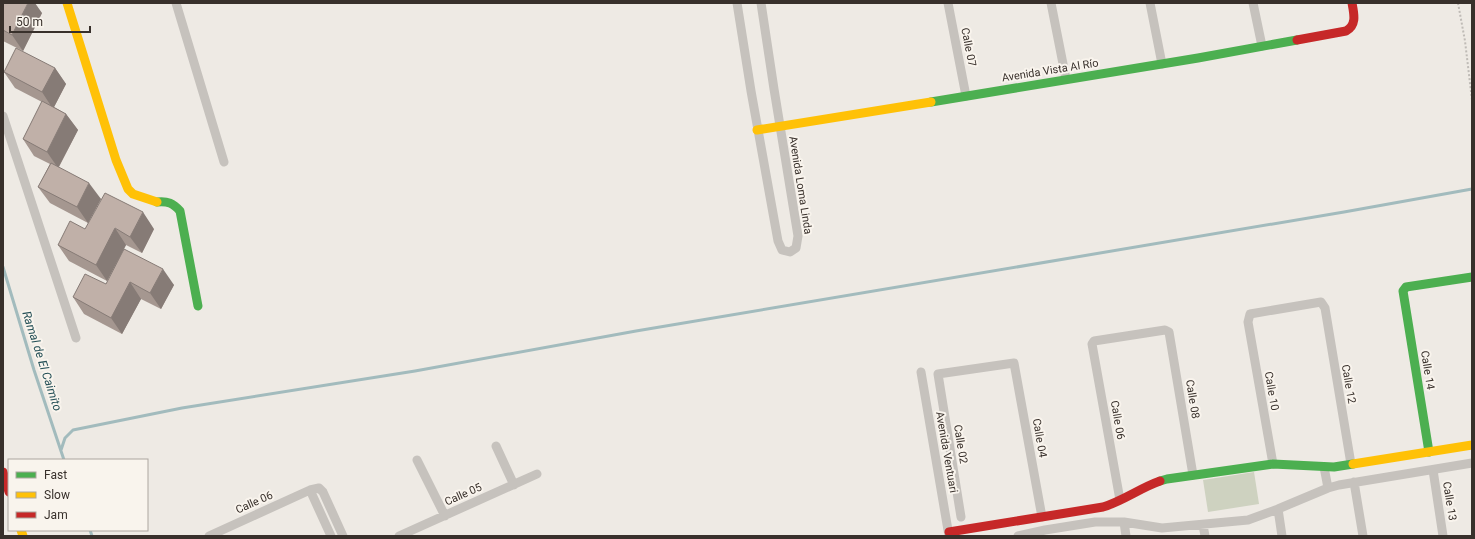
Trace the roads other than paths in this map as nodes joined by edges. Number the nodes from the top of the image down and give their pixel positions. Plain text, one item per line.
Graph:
1 (67, 3) edge
2 (176, 3) edge
3 (737, 3) edge
4 (761, 3) edge
5 (948, 3) edge
6 (1050, 3) edge
7 (1150, 3) edge
8 (1253, 3) edge
9 (1353, 3) edge
10 (1262, 46) junction
11 (1162, 64) junction
12 (1066, 79) junction
13 (966, 96) junction
14 (3, 116) edge
15 (780, 126) junction
16 (758, 130) junction
17 (224, 162) dead end
18 (1472, 277) edge
19 (198, 306) dead end
20 (1325, 308) joint
21 (1165, 330) joint
22 (76, 338) dead end
23 (1014, 363) joint
24 (921, 372) dead end
25 (1472, 445) edge
26 (496, 446) dead end
27 (1429, 452) junction
28 (417, 460) dead end
29 (1472, 463) edge
30 (1273, 464) junction
31 (1351, 464) junction
32 (1324, 467) junction
33 (1433, 470) junction
34 (3, 472) edge
35 (537, 474) dead end
36 (1193, 475) junction
37 (1354, 482) junction
38 (514, 484) junction
39 (1328, 488) junction
40 (8, 489) edge
41 (310, 490) junction
42 (1120, 500) junction
43 (1094, 509) junction
44 (1278, 509) junction
45 (445, 516) junction
46 (961, 517) dead end
47 (1042, 517) junction
48 (1095, 522) junction
49 (1124, 522) junction
50 (1203, 525) junction
51 (1045, 533) edge
52 (949, 534) edge
53 (209, 536) edge
54 (331, 536) edge
55 (344, 536) edge
56 (399, 536) edge
57 (1018, 536) edge
58 (1126, 536) edge
59 (1205, 536) edge
60 (1282, 536) edge
61 (1362, 536) edge
62 (1443, 536) edge

1 - 19 street
2 - 17 street
3 - 16 street, Avenida Loma Linda
4 - 15 street, Avenida Loma Linda
5 - 13 street, Calle 07
6 - 12 street
7 - 11 street
8 - 10 street
9 - 10 street, Avenida Vista Al Río
10 - 11 street, Avenida Vista Al Río
11 - 12 street, Avenida Vista Al Río
12 - 13 street, Avenida Vista Al Río
13 - 15 street, Avenida Vista Al Río
14 - 22 street
15 - 16 street, Avenida Vista Al Río
15 - 16 street, Avenida Loma Linda
18 - 27 street, Calle 14
20 - 30 street, Calle 10
20 - 31 street, Calle 12
21 - 36 street, Calle 08
21 - 42 street, Calle 06
23 - 46 street, Calle 02
23 - 47 street, Calle 04
24 - 52 street, Avenida Ventuari
25 - 27 street
26 - 38 street
27 - 31 street
28 - 45 street
29 - 33 street
30 - 32 street
30 - 36 street
31 - 32 street
32 - 39 street
33 - 37 street
33 - 62 street, Calle 13
34 - 40 street
35 - 38 street, Calle 05
36 - 42 street
37 - 39 street
37 - 61 street
38 - 45 street, Calle 05
39 - 44 street
41 - 53 street, Calle 06
41 - 54 street
41 - 55 street
42 - 43 street
43 - 47 street
43 - 48 street
44 - 50 street
44 - 60 street
45 - 56 street, Calle 05
47 - 52 street
48 - 49 street
48 - 51 street
49 - 50 street
49 - 58 street
50 - 59 street
51 - 57 street

